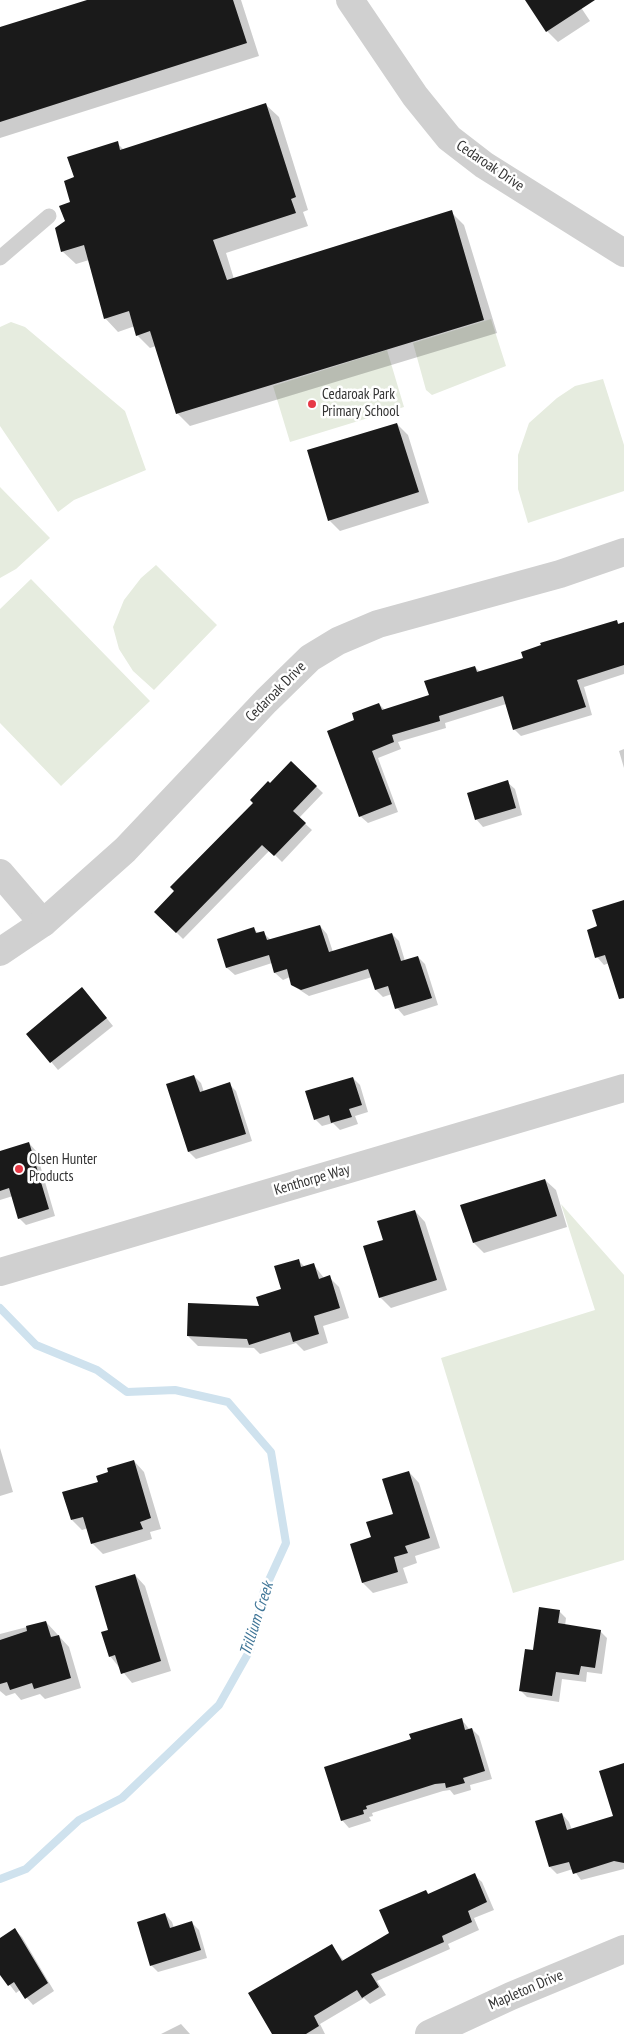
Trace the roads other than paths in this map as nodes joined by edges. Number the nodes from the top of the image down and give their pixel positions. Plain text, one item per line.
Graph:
1 (350, 0) edge
2 (49, 216) dead end
3 (624, 253) edge
4 (0, 258) edge
5 (624, 552) edge
6 (0, 873) edge
7 (43, 924) junction
8 (0, 952) edge
9 (624, 1088) edge
10 (0, 1272) edge
11 (624, 1949) edge
12 (429, 2034) edge

1 - 3 street, Cedaroak Drive
2 - 4 lane
5 - 7 street, Cedaroak Drive
6 - 7 street
7 - 8 street, Cedaroak Drive
9 - 10 street, Kenthorpe Way
11 - 12 street, Mapleton Drive

